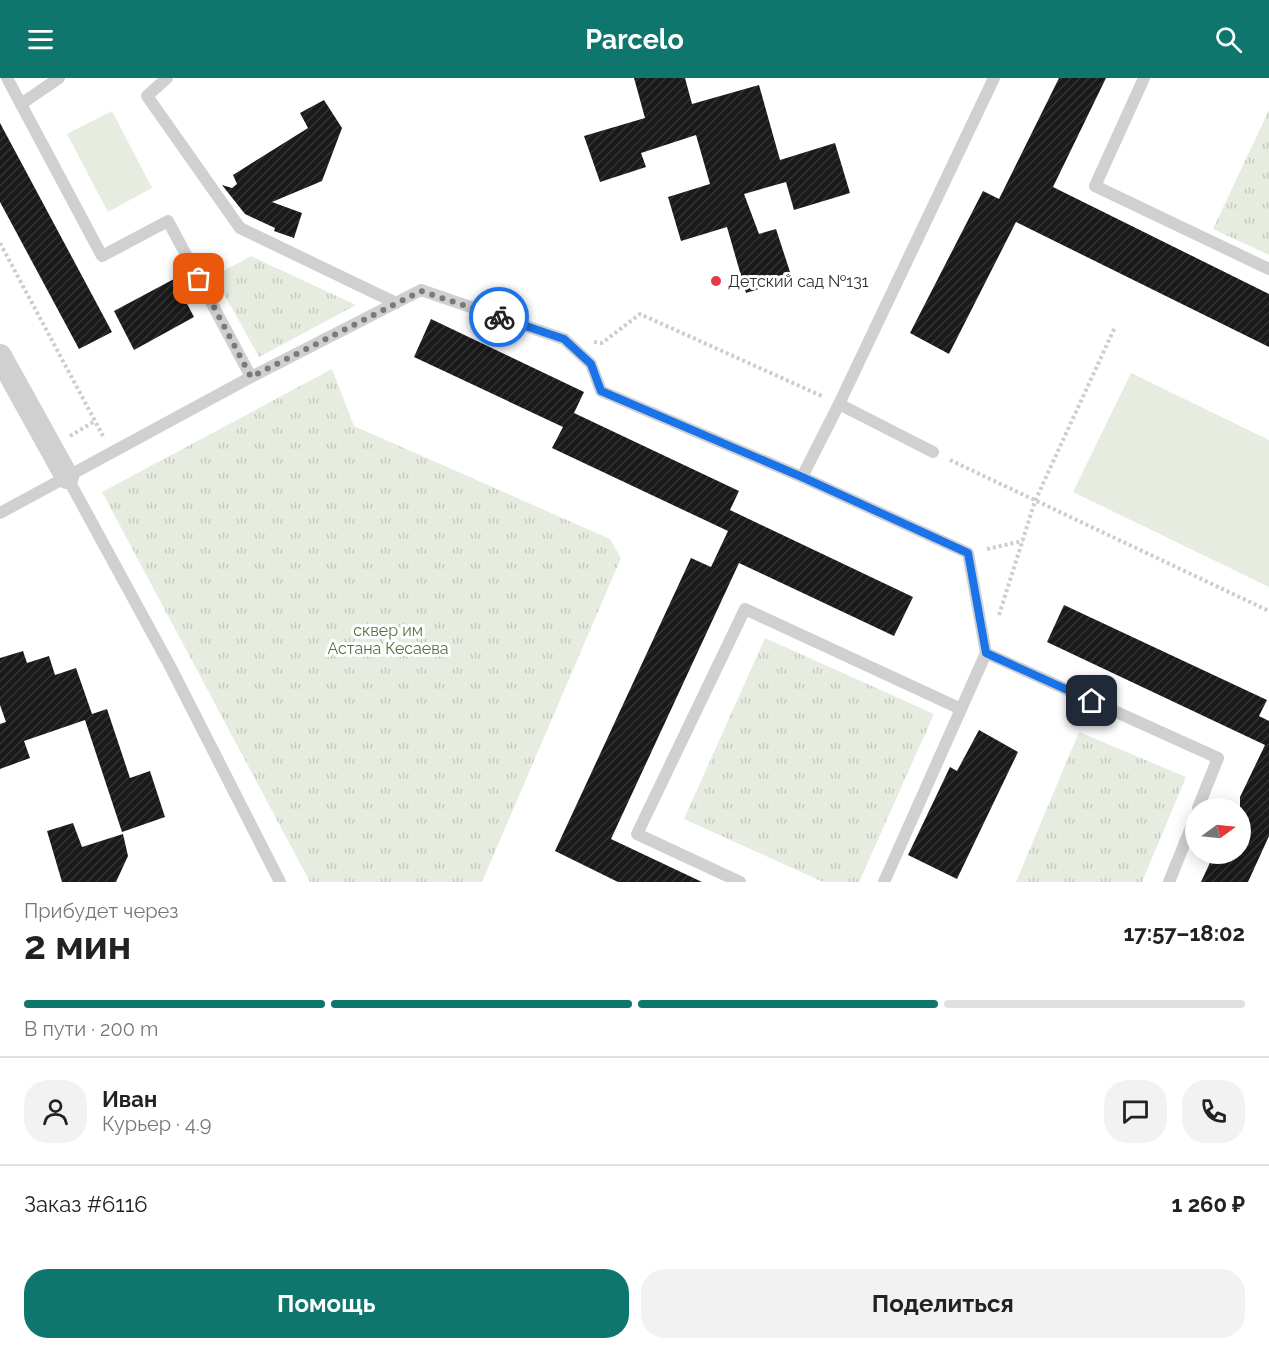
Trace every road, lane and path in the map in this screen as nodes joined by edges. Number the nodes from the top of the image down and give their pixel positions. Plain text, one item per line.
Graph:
1 (7, 78) edge
2 (59, 78) edge
3 (167, 78) edge
4 (994, 78) edge
5 (1144, 78) edge
6 (21, 104) junction
7 (0, 243) edge
8 (1269, 269) edge
9 (396, 303) junction
10 (1115, 327) dead end
11 (564, 339) junction
12 (0, 356) edge
13 (251, 377) junction
14 (839, 404) junction
15 (933, 452) joint
16 (113, 453) junction
17 (67, 477) junction
18 (802, 477) junction
19 (1035, 501) junction
20 (0, 513) edge
21 (1023, 541) junction
22 (968, 553) junction
23 (1269, 611) edge
24 (986, 653) junction
25 (961, 709) junction
26 (1202, 798) edge
27 (1185, 842) edge
28 (280, 882) edge
29 (740, 882) edge
30 (884, 882) edge
31 (1169, 882) edge

1 - 6 lane
2 - 6 lane
3 - 9 lane
4 - 14 lane
5 - 8 lane
6 - 13 lane
7 - 16 path
9 - 11 lane
9 - 13 lane
10 - 19 path
11 - 14 path
11 - 18 lane
12 - 17 street
13 - 16 lane
14 - 15 lane
14 - 18 lane
15 - 19 path
16 - 17 lane
17 - 20 lane
17 - 28 lane
18 - 22 lane
19 - 21 path
19 - 23 path
21 - 22 path
21 - 24 path
22 - 24 lane
24 - 25 lane
24 - 26 lane
25 - 29 lane
25 - 30 lane
27 - 31 lane

